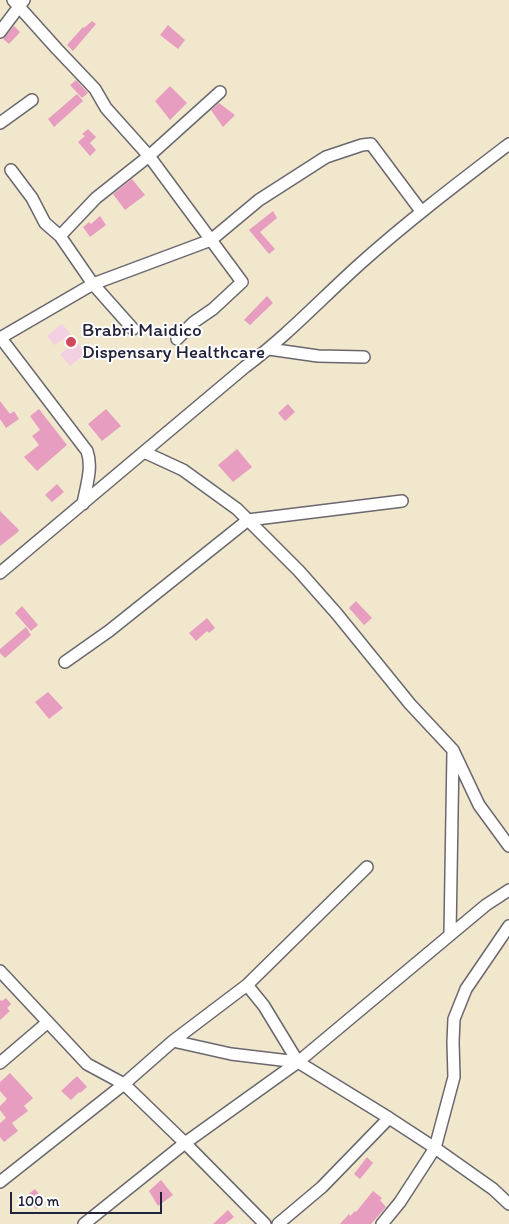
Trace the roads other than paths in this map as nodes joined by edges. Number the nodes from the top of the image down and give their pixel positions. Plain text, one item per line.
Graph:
1 (19, 2) edge
2 (0, 32) edge
3 (220, 92) dead end
4 (32, 100) dead end
5 (0, 123) edge
6 (509, 144) edge
7 (149, 156) junction
8 (11, 170) dead end
9 (421, 211) junction
10 (60, 236) junction
11 (211, 240) junction
12 (93, 284) junction
13 (133, 329) dead end
14 (0, 337) edge
15 (178, 339) dead end
16 (269, 349) junction
17 (364, 357) dead end
18 (144, 452) junction
19 (402, 502) dead end
20 (83, 504) junction
21 (248, 520) junction
22 (2, 568) edge
23 (65, 662) dead end
24 (453, 750) junction
25 (509, 846) edge
26 (367, 867) dead end
27 (509, 890) edge
28 (509, 926) edge
29 (450, 935) junction
30 (1, 973) edge
31 (246, 986) junction
32 (48, 1022) junction
33 (173, 1041) junction
34 (298, 1062) junction
35 (0, 1063) edge
36 (124, 1084) junction
37 (389, 1118) junction
38 (186, 1143) junction
39 (435, 1148) junction
40 (0, 1182) edge
41 (509, 1204) edge
42 (84, 1224) edge
43 (265, 1224) edge
44 (278, 1224) edge
45 (382, 1224) edge

1 - 2 street
1 - 7 street
3 - 7 street
4 - 5 street
6 - 9 street
7 - 10 street
7 - 11 street
8 - 10 street
9 - 11 street
9 - 16 street
10 - 12 street
11 - 12 street
11 - 15 street
12 - 13 street
12 - 14 street
14 - 20 street
16 - 17 street
16 - 18 street
18 - 20 street
18 - 21 street
19 - 21 street
20 - 22 street
21 - 23 street
21 - 24 street
24 - 25 street
24 - 29 street
26 - 31 street
27 - 29 street
28 - 39 street
29 - 34 street
30 - 32 street
31 - 33 street
31 - 34 street
32 - 35 street
32 - 36 street
33 - 34 street
33 - 36 street
34 - 37 street
34 - 38 street
36 - 38 street
36 - 40 street
37 - 39 street
37 - 44 street
38 - 42 street
38 - 43 street
39 - 41 street
39 - 45 street

